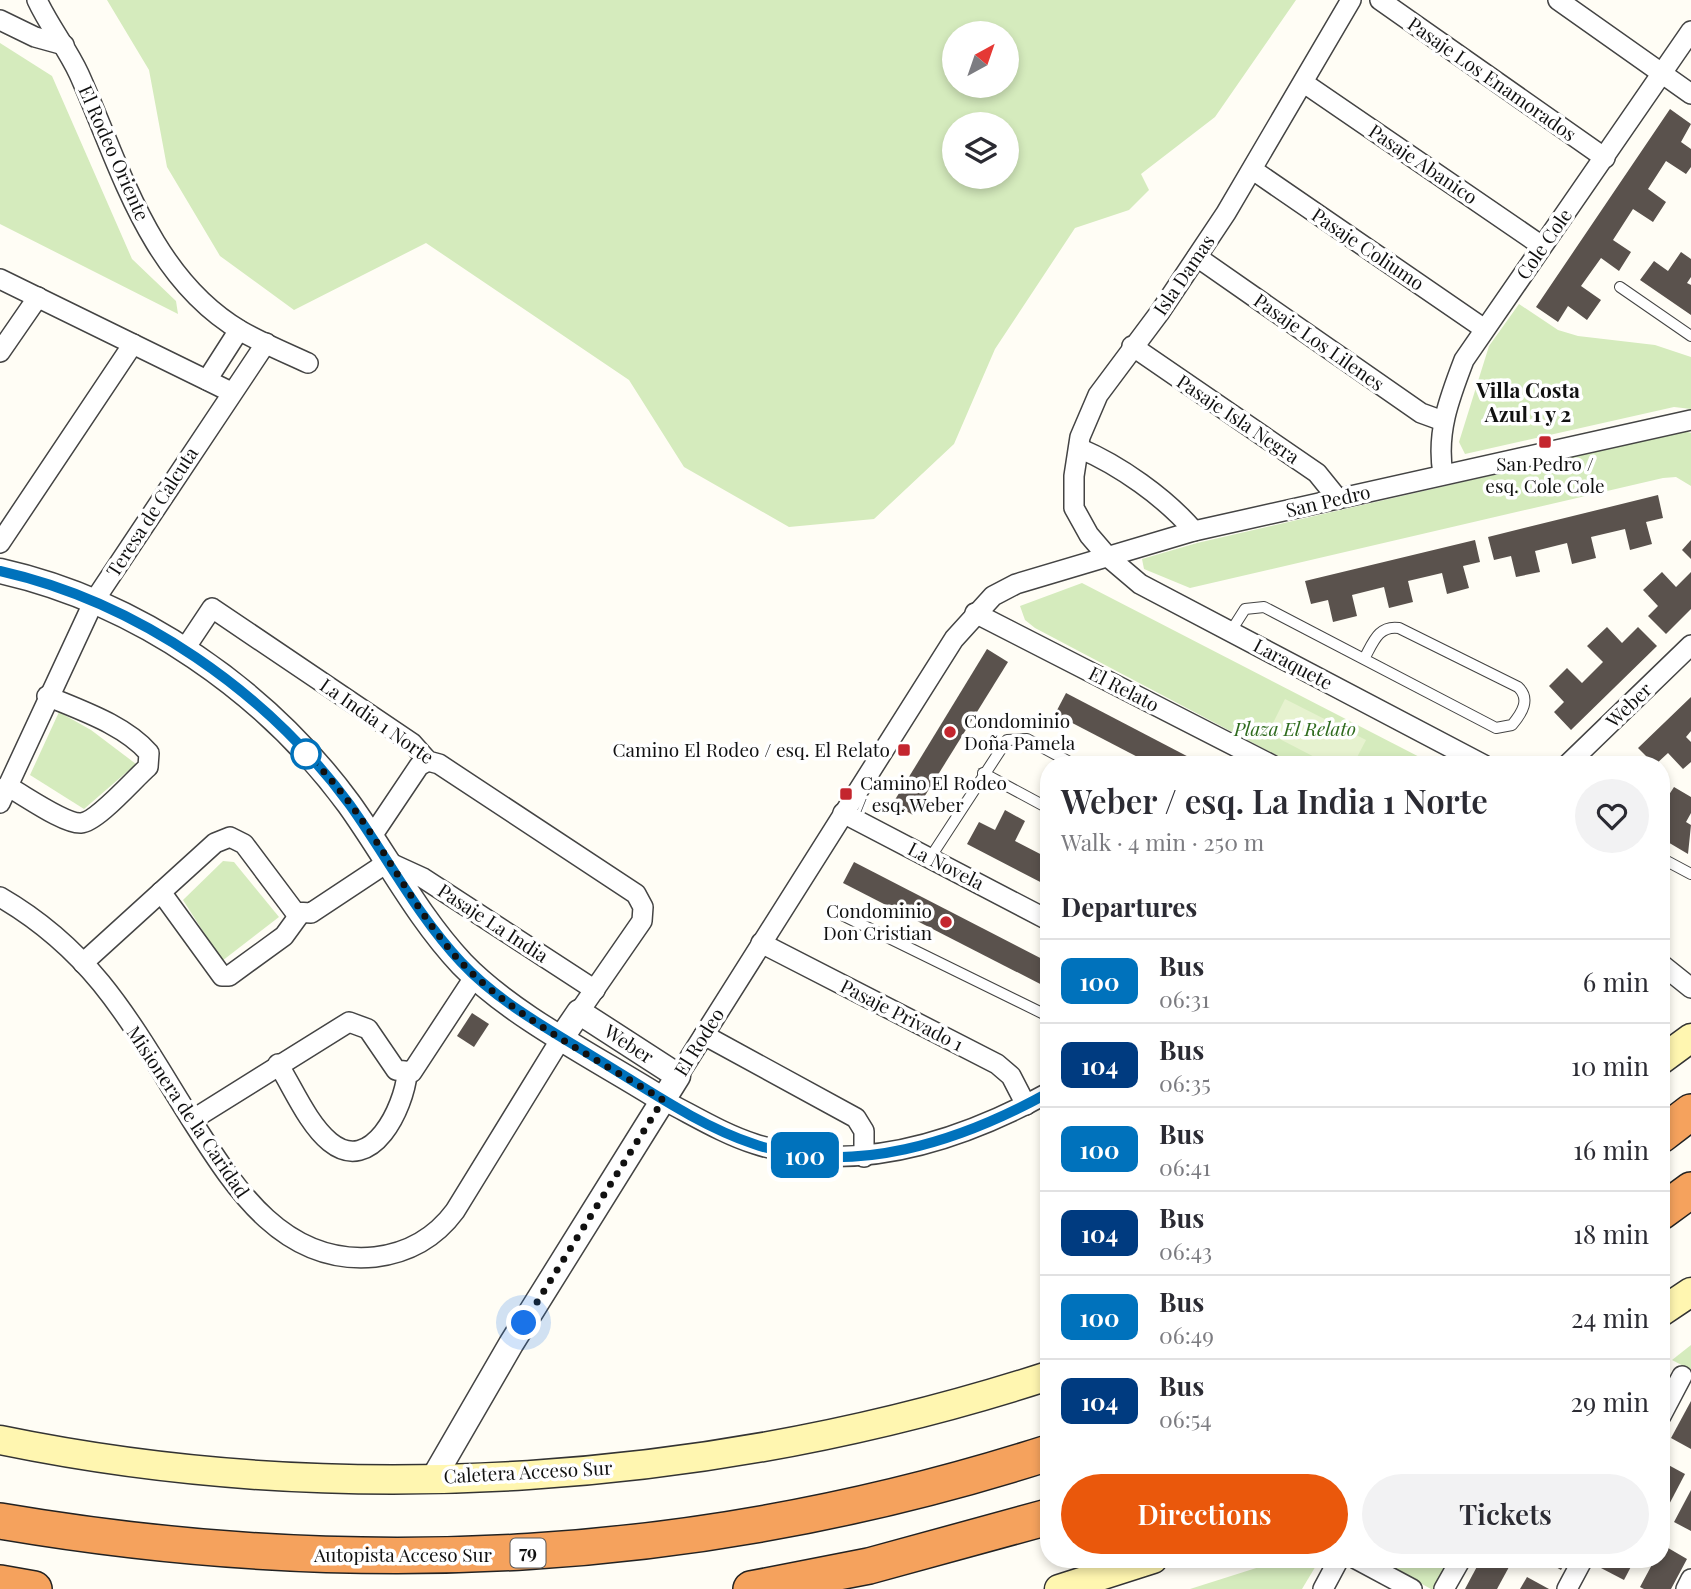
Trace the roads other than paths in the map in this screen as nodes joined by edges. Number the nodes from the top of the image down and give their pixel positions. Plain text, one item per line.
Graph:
1 (37, 0) edge
2 (1351, 0) edge
3 (1380, 0) edge
4 (1558, 0) edge
5 (0, 20) edge
6 (1691, 31) edge
7 (64, 45) junction
8 (1663, 74) junction
9 (1304, 83) junction
10 (1691, 94) edge
11 (1605, 158) junction
12 (1253, 170) junction
13 (1542, 246) junction
14 (1197, 257) junction
15 (0, 279) edge
16 (1620, 288) dead end
17 (38, 298) junction
18 (1483, 328) junction
19 (239, 330) junction
20 (1691, 336) edge
21 (266, 343) junction
22 (133, 344) junction
23 (1132, 346) junction
24 (0, 352) edge
25 (308, 363) dead end
26 (207, 380) junction
27 (231, 392) junction
28 (1691, 420) edge
29 (1443, 421) junction
30 (1079, 448) junction
31 (1443, 474) junction
32 (1338, 499) junction
33 (1194, 531) junction
34 (0, 543) edge
35 (1107, 556) junction
36 (0, 571) edge
37 (94, 601) junction
38 (975, 613) junction
39 (1231, 631) junction
40 (1691, 645) edge
41 (184, 650) junction
42 (1364, 659) junction
43 (47, 695) junction
44 (1057, 756) edge
45 (1254, 756) edge
46 (1467, 756) edge
47 (1576, 756) edge
48 (428, 761) junction
49 (984, 773) junction
50 (4, 794) edge
51 (1040, 804) edge
52 (843, 813) junction
53 (372, 836) junction
54 (930, 858) junction
55 (388, 862) junction
56 (1670, 863) edge
57 (1691, 874) edge
58 (161, 892) junction
59 (0, 897) edge
60 (836, 912) dead end
61 (300, 914) junction
62 (1040, 916) edge
63 (761, 943) junction
64 (83, 963) junction
65 (1670, 971) edge
66 (475, 976) junction
67 (1691, 988) edge
68 (595, 990) junction
69 (579, 1012) junction
70 (1040, 1012) edge
71 (704, 1035) junction
72 (562, 1037) junction
73 (1691, 1038) edge
74 (1670, 1053) edge
75 (278, 1064) junction
76 (407, 1074) junction
77 (678, 1076) junction
78 (1040, 1097) edge
79 (663, 1100) junction
80 (1026, 1105) junction
81 (1691, 1112) edge
82 (191, 1120) junction
83 (1670, 1128) edge
84 (864, 1157) junction
85 (1691, 1189) edge
86 (1670, 1205) edge
87 (1691, 1292) edge
88 (1670, 1306) edge
89 (1682, 1376) dead end
90 (1040, 1378) edge
91 (1670, 1399) edge
92 (0, 1440) edge
93 (1040, 1455) edge
94 (434, 1477) junction
95 (1040, 1519) edge
96 (0, 1521) edge
97 (1125, 1568) edge
98 (1334, 1568) edge
99 (1373, 1568) edge
100 (1456, 1568) edge
101 (1578, 1568) edge
102 (1691, 1579) edge
103 (0, 1583) edge
104 (34, 1589) edge
105 (751, 1589) edge
106 (1059, 1589) edge
107 (1323, 1589) edge
108 (1412, 1589) edge
109 (1444, 1589) edge
110 (1567, 1589) edge
111 (1686, 1589) edge

1 - 7 street, El Rodeo Oriente
2 - 9 street, Isla Damas
3 - 11 street, Pasaje Los Enamorados
4 - 8 street
5 - 7 street
6 - 8 street, Cole Cole
7 - 19 street, El Rodeo Oriente
8 - 10 street
8 - 11 street, Cole Cole
9 - 12 street, Isla Damas
9 - 13 street, Pasaje Abanico
11 - 13 street, Cole Cole
12 - 14 street, Isla Damas
12 - 18 street, Pasaje Coliumo
13 - 18 street, Cole Cole
14 - 23 street, Isla Damas
14 - 29 street, Pasaje Los Lilenes
15 - 17 street
16 - 20 lane
17 - 22 street
17 - 24 street
18 - 29 street, Cole Cole
19 - 21 street, El Rodeo Oriente
19 - 26 street
21 - 25 street, El Rodeo Oriente
21 - 27 street, Teresa de Calcuta
22 - 26 street
22 - 34 street
23 - 30 street, Isla Damas
23 - 32 street, Pasaje Isla Negra
26 - 27 street
27 - 37 street, Teresa de Calcuta
28 - 31 street, San Pedro
29 - 31 street, Cole Cole
30 - 33 street
30 - 35 street, Isla Damas
31 - 32 street, San Pedro
32 - 33 street, San Pedro
33 - 35 street, San Pedro
35 - 38 street, San Pedro
35 - 39 street, Laraquete
36 - 37 street, Weber
37 - 41 street, Weber
37 - 43 street, Teresa de Calcuta
38 - 45 street, El Relato
38 - 52 street, El Rodeo
39 - 42 lane
39 - 46 street, Laraquete
40 - 47 street, Weber
41 - 48 street, La India 1 Norte
41 - 53 street, Weber
42 - 42 lane
43 - 50 street, Teresa de Calcuta
43 - 50 street
44 - 49 lane
48 - 53 street
48 - 68 street, La India 1 Norte
49 - 51 lane
49 - 54 lane
52 - 54 street, La Novela
52 - 63 street, El Rodeo
53 - 55 street, Weber
54 - 62 street, La Novela
55 - 61 street
55 - 66 street, Weber
55 - 68 street, Pasaje La India
56 - 57 lane
58 - 61 street
58 - 61 street
58 - 64 street
59 - 64 street, Misionera de la Caridad
60 - 70 lane
63 - 71 street, El Rodeo
63 - 80 street, Pasaje Privado 1
64 - 82 street, Misionera de la Caridad
65 - 67 street
66 - 72 street, Weber
66 - 76 street
68 - 69 street
69 - 72 street, Misionera de la Caridad
69 - 77 street, Weber
71 - 77 street, El Rodeo
71 - 84 street
72 - 79 street, Weber
72 - 82 street, Misionera de la Caridad
73 - 74 main road
75 - 76 street
75 - 76 street
75 - 82 street
77 - 79 street, El Rodeo
78 - 80 street, Weber
79 - 84 street, Weber
79 - 94 street, El Rodeo
80 - 84 street, Weber
81 - 83 highway
85 - 86 highway
87 - 88 main road
89 - 91 street
90 - 94 main road, Caletera Acceso Sur
92 - 94 main road, Caletera Acceso Sur
93 - 96 highway, Autopista Acceso Sur / 79
95 - 105 highway
97 - 106 main road
98 - 107 street
99 - 108 street
100 - 109 street
101 - 110 street
102 - 111 street
103 - 104 highway

